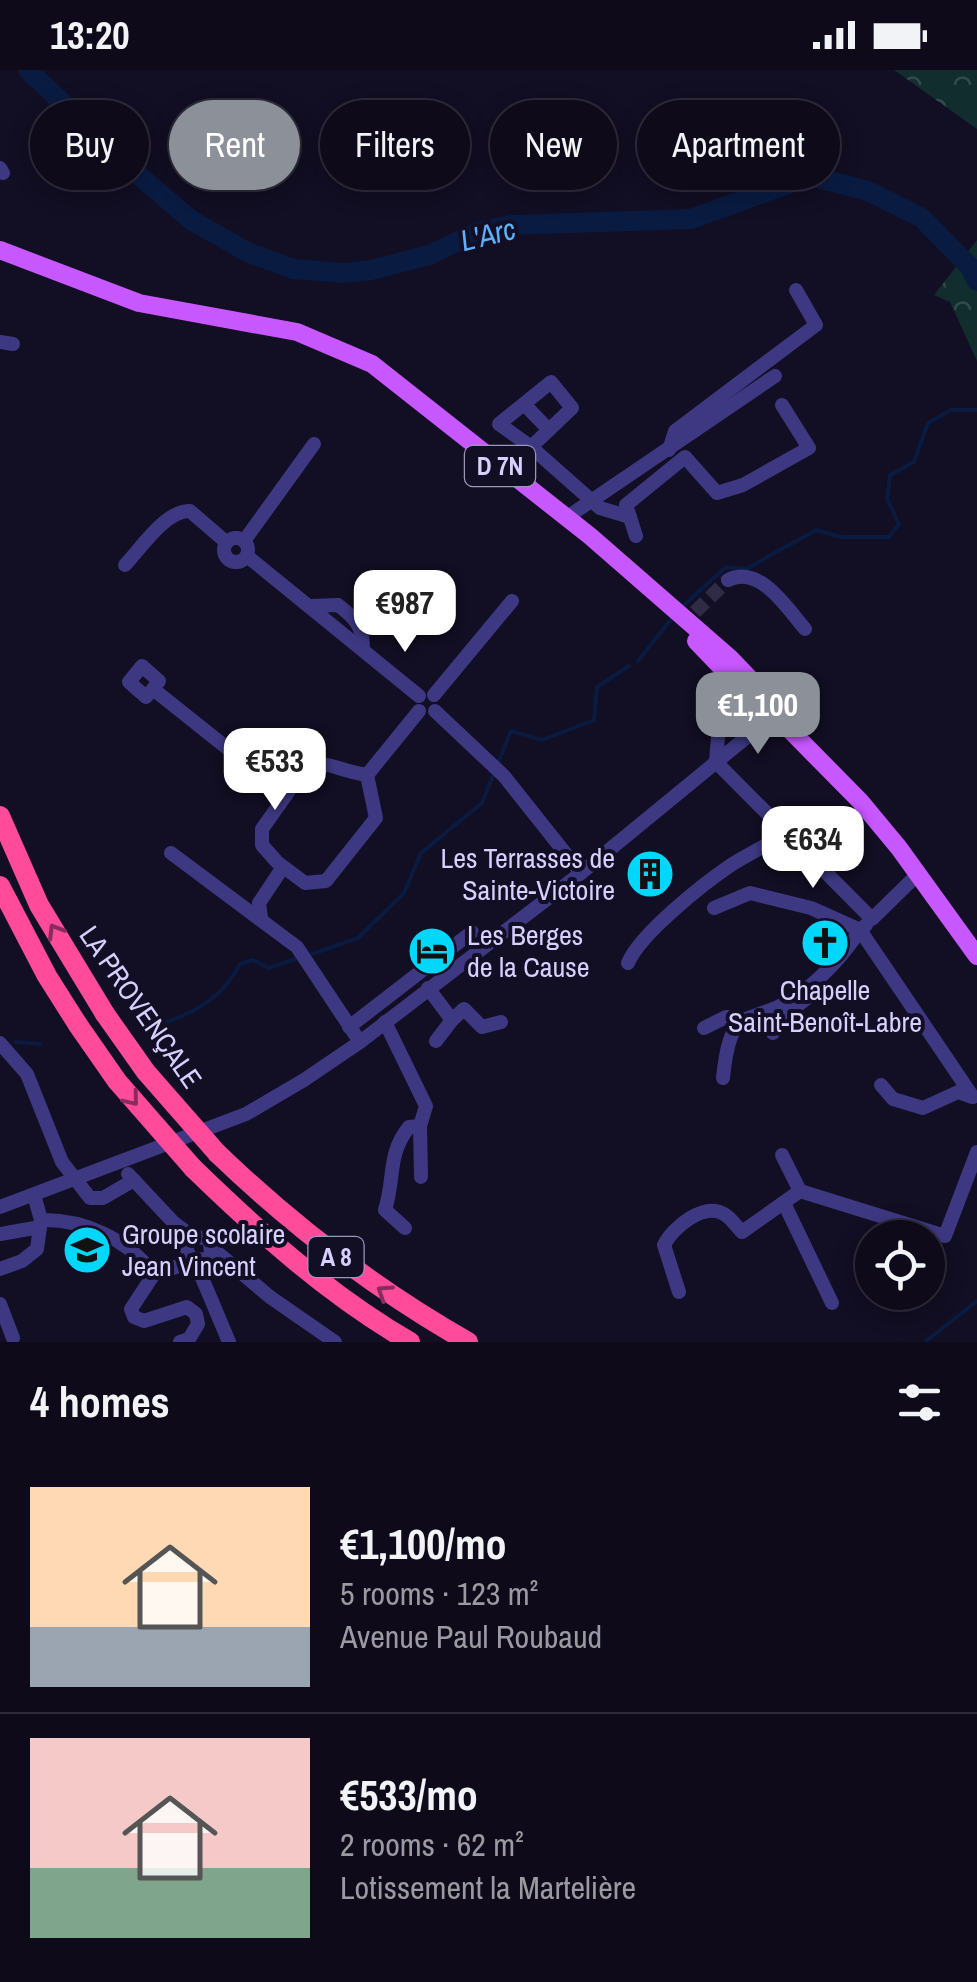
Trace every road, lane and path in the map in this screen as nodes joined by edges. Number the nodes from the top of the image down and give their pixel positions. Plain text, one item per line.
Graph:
1 (0, 238) edge
2 (0, 250) edge
3 (796, 290) dead end
4 (185, 311) junction
5 (330, 345) junction
6 (775, 376) dead end
7 (524, 404) junction
8 (782, 404) dead end
9 (549, 430) junction
10 (314, 444) dead end
11 (531, 447) junction
12 (668, 450) junction
13 (600, 501) junction
14 (630, 516) junction
15 (566, 518) junction
16 (590, 536) junction
17 (636, 536) dead end
18 (226, 542) junction
19 (246, 548) junction
20 (125, 565) dead end
21 (728, 580) dead end
22 (660, 600) junction
23 (512, 601) dead end
24 (683, 618) junction
25 (805, 629) dead end
26 (728, 676) junction
27 (153, 689) dead end
28 (427, 703) junction
29 (774, 709) junction
30 (714, 714) junction
31 (752, 735) junction
32 (716, 762) junction
33 (367, 776) junction
34 (286, 795) junction
35 (0, 816) edge
36 (786, 832) junction
37 (171, 852) dead end
38 (283, 867) junction
39 (580, 873) junction
40 (917, 875) junction
41 (0, 886) edge
42 (714, 908) dead end
43 (261, 918) junction
44 (872, 919) junction
45 (860, 930) junction
46 (472, 932) dead end
47 (448, 951) junction
48 (842, 956) junction
49 (977, 956) edge
50 (628, 963) dead end
51 (459, 965) junction
52 (428, 988) junction
53 (452, 1020) junction
54 (742, 1020) junction
55 (385, 1022) junction
56 (501, 1022) dead end
57 (349, 1027) junction
58 (704, 1028) dead end
59 (773, 1032) dead end
60 (436, 1041) dead end
61 (360, 1042) junction
62 (0, 1043) edge
63 (722, 1078) dead end
64 (882, 1085) dead end
65 (975, 1098) edge
66 (420, 1126) junction
67 (977, 1152) edge
68 (782, 1154) dead end
69 (118, 1162) junction
70 (420, 1177) dead end
71 (76, 1178) junction
72 (134, 1180) junction
73 (800, 1191) junction
74 (34, 1195) junction
75 (784, 1202) junction
76 (0, 1207) edge
77 (40, 1223) junction
78 (406, 1228) dead end
79 (0, 1234) edge
80 (198, 1255) junction
81 (144, 1261) junction
82 (0, 1269) edge
83 (154, 1274) junction
84 (679, 1292) dead end
85 (832, 1303) dead end
86 (0, 1304) edge
87 (13, 1338) dead end
88 (180, 1342) edge
89 (228, 1342) edge
90 (336, 1342) edge
91 (410, 1342) edge
92 (468, 1342) edge

1 - 4 main road, D 7N
2 - 4 main road
3 - 12 street
4 - 5 main road, D 7N
5 - 15 main road, D 7N
5 - 22 main road, D 7N
6 - 12 street
7 - 9 street
7 - 9 street
7 - 11 street
8 - 14 street
9 - 11 street
10 - 19 street
11 - 13 street
12 - 13 street
13 - 14 street
13 - 15 street
13 - 16 street
14 - 17 street
15 - 16 main road, D 7N
16 - 22 main road, D 7N
18 - 19 street
18 - 19 street
18 - 20 street
19 - 28 street
21 - 25 street
22 - 24 main road, D 7N
23 - 28 street
24 - 26 main road, D 7N
24 - 29 main road, D 7N
26 - 29 main road, D 7N
26 - 30 street
27 - 34 street
28 - 33 street
28 - 39 street
29 - 31 street
29 - 40 main road, D 7N
30 - 31 street
30 - 32 street
31 - 32 street
32 - 36 street
32 - 39 street
33 - 34 street
33 - 38 street
34 - 38 street
92 -> 35 highway, LA PROVENÇALE / A 8, bridge
36 - 44 street
36 - 50 street
37 - 43 street
38 - 43 street
39 - 51 street
40 - 44 street
40 - 49 main road, D 7N
41 -> 91 highway, LA PROVENÇALE / A 8, bridge
42 - 45 street
43 - 57 street
44 - 45 street
45 - 48 street
45 - 65 street
46 - 47 street
47 - 51 street
47 - 57 street
48 - 54 street
48 - 59 street
51 - 52 street
52 - 53 street
52 - 55 street
53 - 56 street
53 - 60 street
54 - 58 street
54 - 63 street
55 - 61 street
55 - 66 street
57 - 61 street
61 - 69 street
62 - 71 street
64 - 65 street
66 - 70 street
66 - 78 street
67 - 73 street
68 - 73 street
69 - 71 street
69 - 72 street
71 - 72 street
71 - 74 street
72 - 80 street
73 - 75 street
74 - 76 street
74 - 77 street
75 - 84 street
75 - 85 street
77 - 79 street
77 - 81 street
77 - 82 street
80 - 81 street
80 - 83 street
80 - 89 street
80 - 90 street
81 - 83 street
83 - 88 street
86 - 87 street

